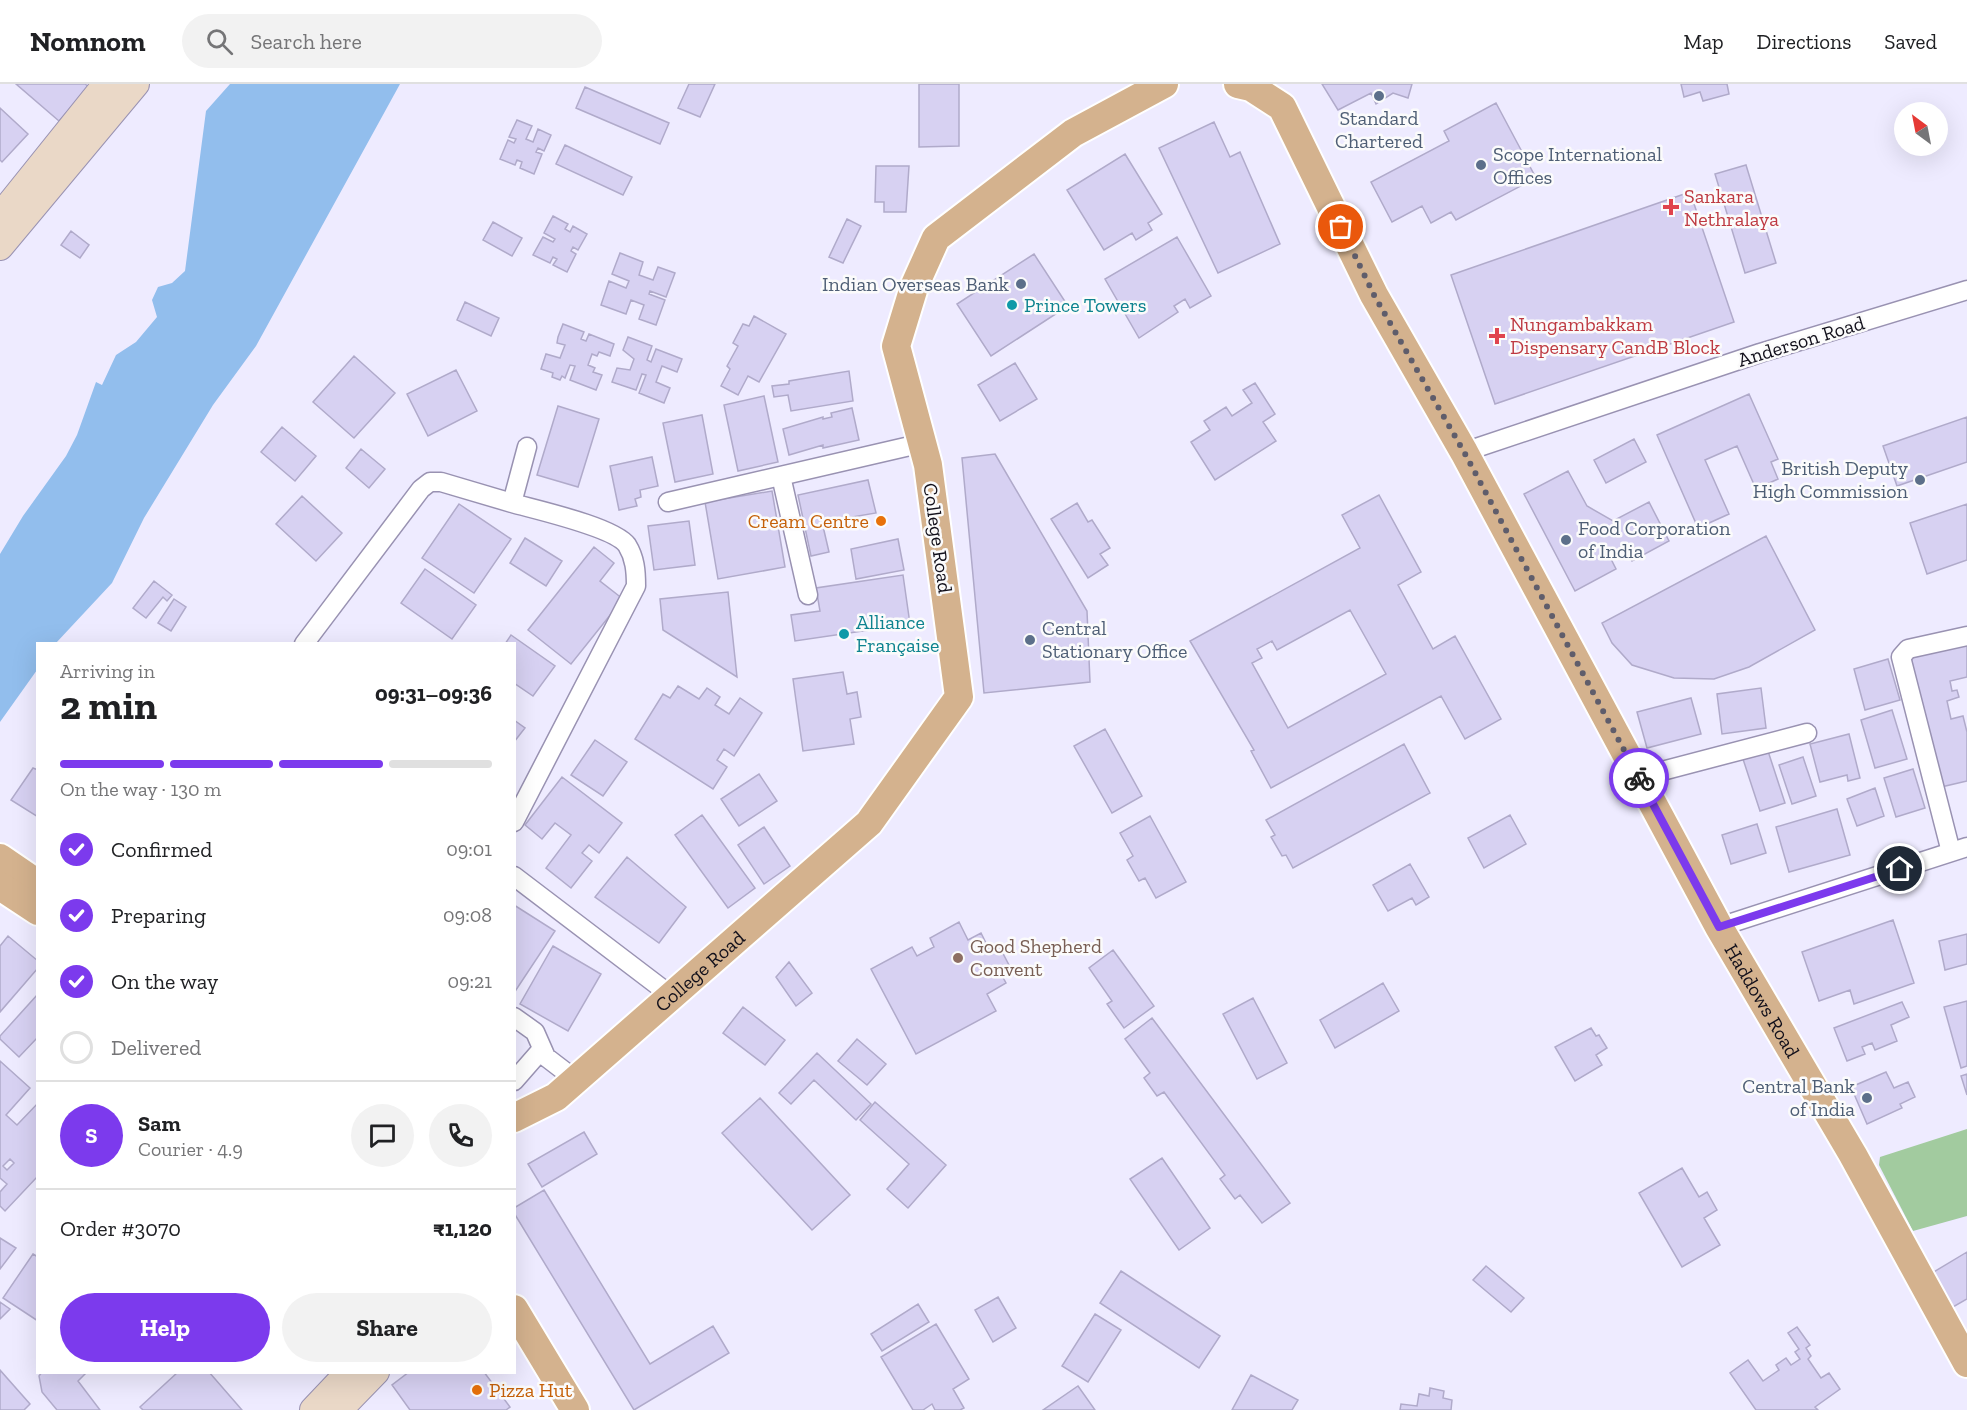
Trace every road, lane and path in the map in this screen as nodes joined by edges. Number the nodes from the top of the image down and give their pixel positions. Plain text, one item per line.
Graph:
1 (106, 84) edge
2 (136, 84) edge
3 (1164, 84) edge
4 (1238, 84) edge
5 (1282, 96) edge
6 (10, 204) edge
7 (0, 247) edge
8 (1967, 290) edge
9 (922, 443) junction
10 (527, 447) dead end
11 (1464, 452) junction
12 (781, 476) junction
13 (668, 502) dead end
14 (512, 503) junction
15 (807, 596) dead end
16 (1967, 636) edge
17 (306, 642) edge
18 (1807, 732) dead end
19 (1639, 777) junction
20 (516, 818) edge
21 (1959, 850) edge
22 (0, 858) edge
23 (516, 878) edge
24 (36, 883) edge
25 (0, 885) edge
26 (36, 910) edge
27 (1719, 927) junction
28 (673, 996) junction
29 (516, 1018) edge
30 (542, 1049) junction
31 (516, 1080) edge
32 (566, 1089) junction
33 (516, 1117) edge
34 (516, 1312) edge
35 (1967, 1363) edge
36 (347, 1374) edge
37 (374, 1374) edge
38 (314, 1410) edge
39 (339, 1410) edge
40 (575, 1410) edge

1 - 6 main road
2 - 6 main road
3 - 9 main road, College Road
4 - 5 main road, Haddows Road
5 - 11 main road, Haddows Road
6 - 7 main road
8 - 11 street, Anderson Road
9 - 12 street
9 - 28 main road, College Road
10 - 14 street
11 - 19 main road, Haddows Road
12 - 13 street
12 - 15 street
14 - 17 street
14 - 20 street
16 - 21 street
18 - 19 street
19 - 27 main road, Haddows Road
21 - 27 street
22 - 24 main road
23 - 28 street
25 - 26 main road
27 - 35 main road, Haddows Road
28 - 32 main road, College Road
29 - 30 street
30 - 31 street
30 - 32 street
32 - 33 main road, College Road
34 - 40 main road
36 - 38 main road
37 - 39 main road

